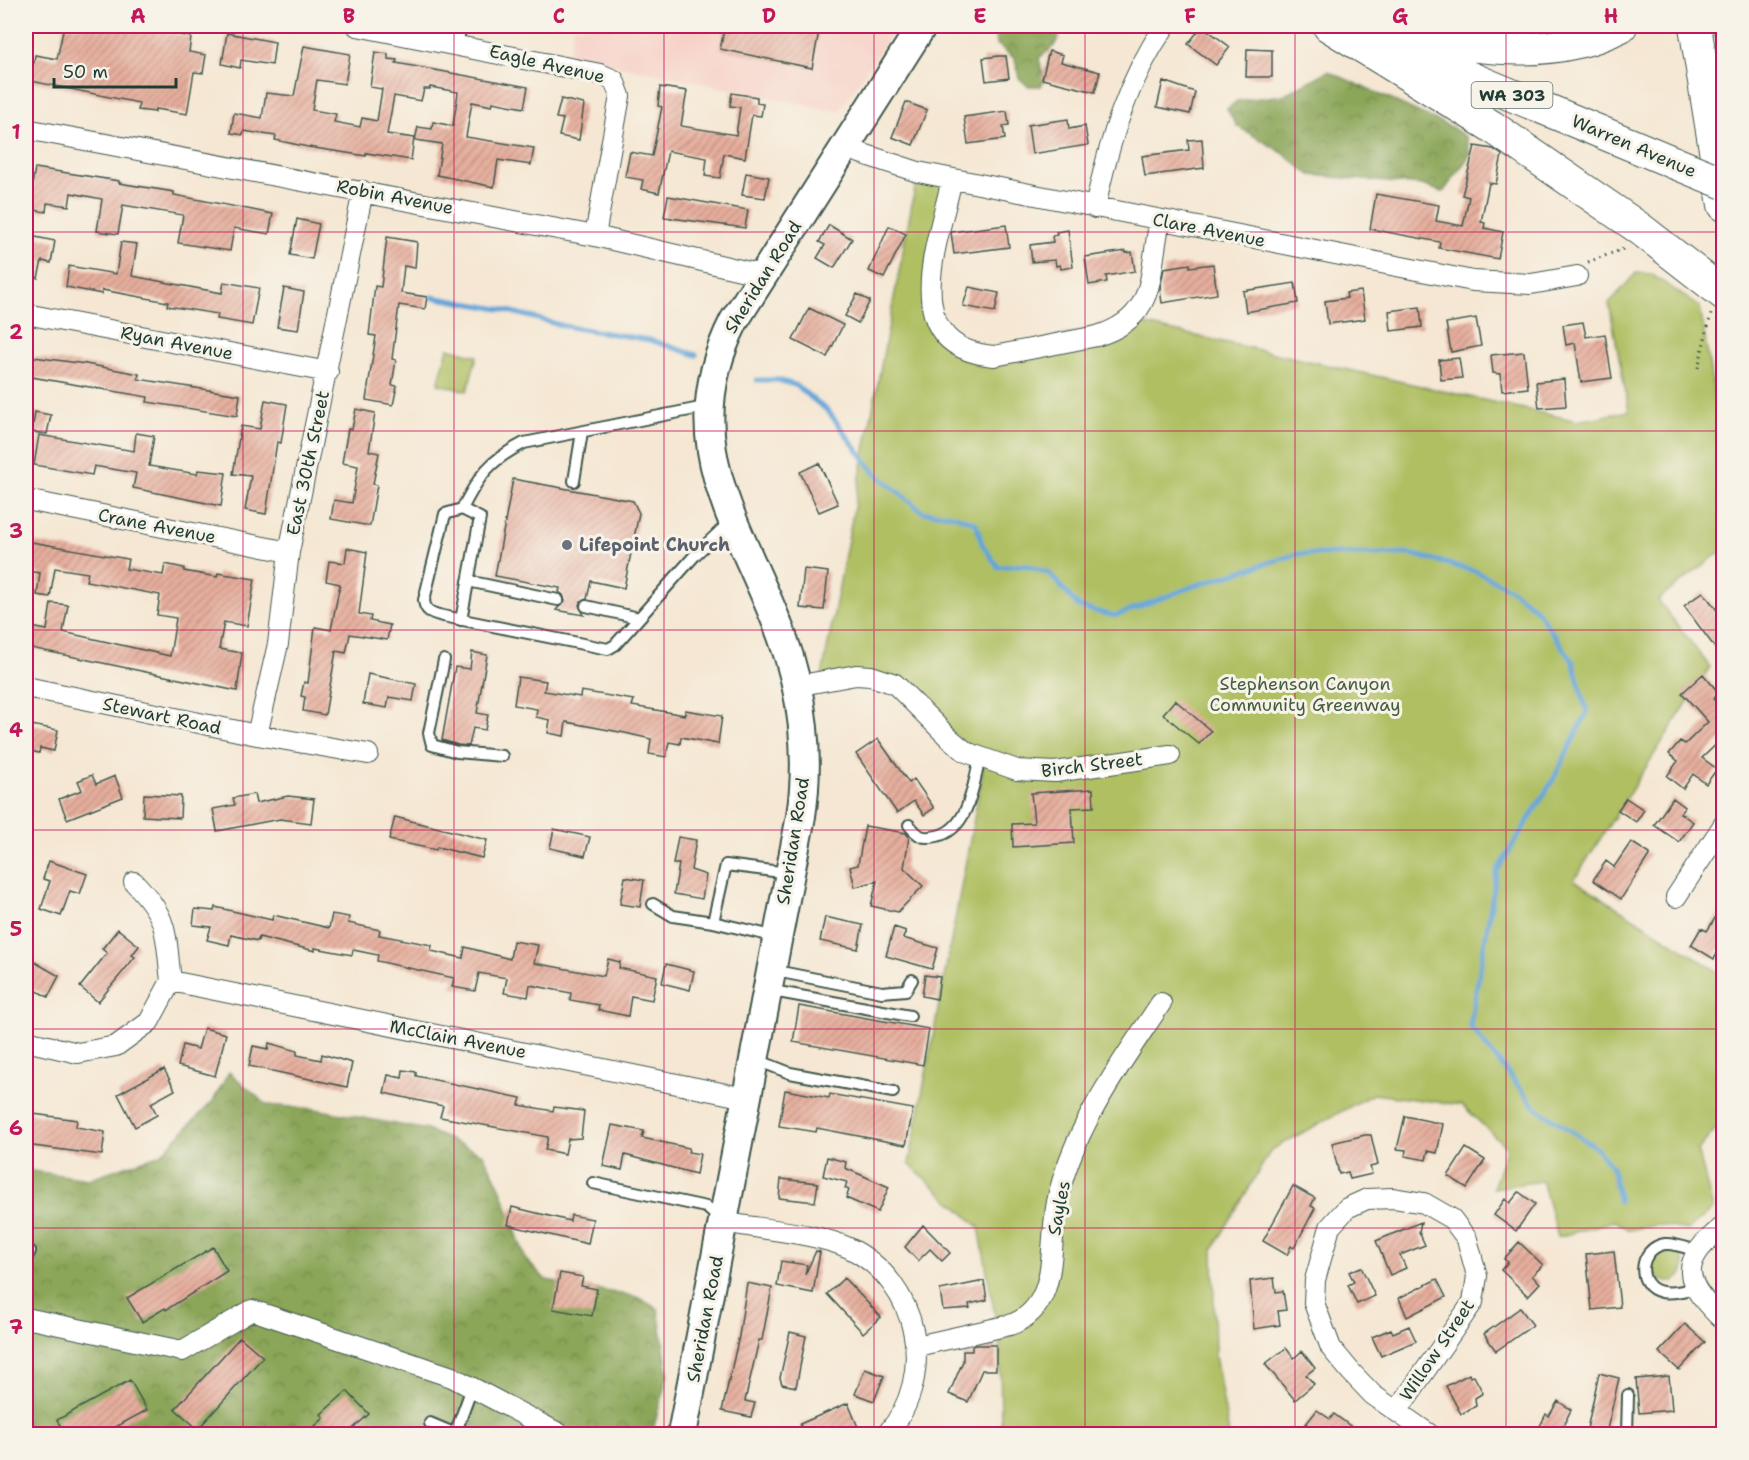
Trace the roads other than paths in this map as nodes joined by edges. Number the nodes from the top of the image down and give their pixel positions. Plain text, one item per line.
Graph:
1 (357, 26) edge
2 (922, 26) edge
3 (1165, 26) edge
4 (1341, 26) edge
5 (1621, 26) edge
6 (1695, 26) edge
7 (1703, 26) edge
8 (459, 35) edge
9 (1724, 79) edge
10 (26, 129) edge
11 (846, 145) junction
12 (952, 178) junction
13 (1724, 183) edge
14 (363, 191) junction
15 (1724, 205) edge
16 (1095, 208) junction
17 (1160, 220) junction
18 (595, 236) junction
19 (762, 275) junction
20 (1577, 276) dead end
21 (1718, 301) edge
22 (26, 314) edge
23 (328, 372) junction
24 (710, 406) junction
25 (582, 432) junction
26 (574, 481) dead end
27 (26, 500) edge
28 (462, 508) junction
29 (732, 520) junction
30 (289, 552) junction
31 (468, 580) junction
32 (558, 600) dead end
33 (586, 606) dead end
34 (639, 618) junction
35 (461, 620) junction
36 (444, 660) dead end
37 (796, 686) junction
38 (26, 687) edge
39 (257, 735) junction
40 (368, 754) dead end
41 (1170, 755) dead end
42 (502, 756) dead end
43 (980, 758) junction
44 (1724, 824) edge
45 (909, 825) dead end
46 (790, 873) junction
47 (134, 882) dead end
48 (1676, 897) dead end
49 (652, 904) dead end
50 (713, 922) junction
51 (777, 937) junction
52 (769, 980) junction
53 (912, 980) dead end
54 (171, 981) junction
55 (1161, 1003) dead end
56 (910, 1016) dead end
57 (26, 1041) edge
58 (753, 1059) junction
59 (893, 1092) dead end
60 (746, 1098) junction
61 (593, 1183) dead end
62 (723, 1222) junction
63 (1724, 1227) edge
64 (1694, 1259) junction
65 (1694, 1288) junction
66 (26, 1318) edge
67 (1724, 1321) edge
68 (917, 1346) junction
69 (472, 1388) junction
70 (1628, 1395) dead end
71 (1397, 1411) junction
72 (430, 1423) dead end
73 (456, 1434) edge
74 (560, 1434) edge
75 (682, 1434) edge
76 (887, 1434) edge
77 (1429, 1434) edge
78 (1627, 1434) edge

1 - 8 street, Eagle Avenue
2 - 11 main road, Sheridan Road
3 - 16 street
4 - 5 main road
4 - 13 main road, Warren Avenue / WA 303, bridge
4 - 21 main road
6 - 15 main road
7 - 9 main road
8 - 18 street, Eagle Avenue
10 - 14 street, Robin Avenue
11 - 12 street, Clare Avenue
11 - 19 main road, Sheridan Road
12 - 16 street, Clare Avenue
12 - 17 street
14 - 18 street, Robin Avenue
14 - 23 street, East 30th Street
16 - 17 street, Clare Avenue
17 - 20 street, Clare Avenue
18 - 19 street, Robin Avenue
19 - 24 main road, Sheridan Road
22 - 23 street, Ryan Avenue
23 - 30 street, East 30th Street
24 - 25 lane
24 - 29 main road, Sheridan Road
25 - 26 lane
25 - 28 lane
27 - 30 street, Crane Avenue
28 - 31 lane
28 - 35 lane
29 - 34 lane
29 - 37 main road, Sheridan Road
30 - 39 street, East 30th Street
31 - 32 lane
31 - 35 lane
33 - 34 lane
34 - 35 lane
36 - 42 lane
37 - 43 street, Birch Street
37 - 46 main road, Sheridan Road
38 - 39 street, Stewart Road
39 - 40 street, Stewart Road
41 - 43 street, Birch Street
43 - 45 lane
44 - 48 street
46 - 50 lane
46 - 51 main road, Sheridan Road
47 - 54 street
49 - 50 lane
50 - 51 lane
51 - 52 main road, Sheridan Road
52 - 53 lane
52 - 56 lane
52 - 58 main road, Sheridan Road
54 - 57 street
54 - 60 street, McClain Avenue
55 - 68 street, Sayles
58 - 59 lane
58 - 60 main road, Sheridan Road
60 - 62 main road, Sheridan Road
61 - 62 lane
62 - 68 street
62 - 75 main road, Sheridan Road
63 - 64 street
64 - 65 street
64 - 65 lane
65 - 67 street
66 - 69 street
68 - 76 street
69 - 73 lane
69 - 74 street
70 - 78 lane
71 - 71 street, Willow Street
71 - 77 street, Willow Street
72 - 73 lane

